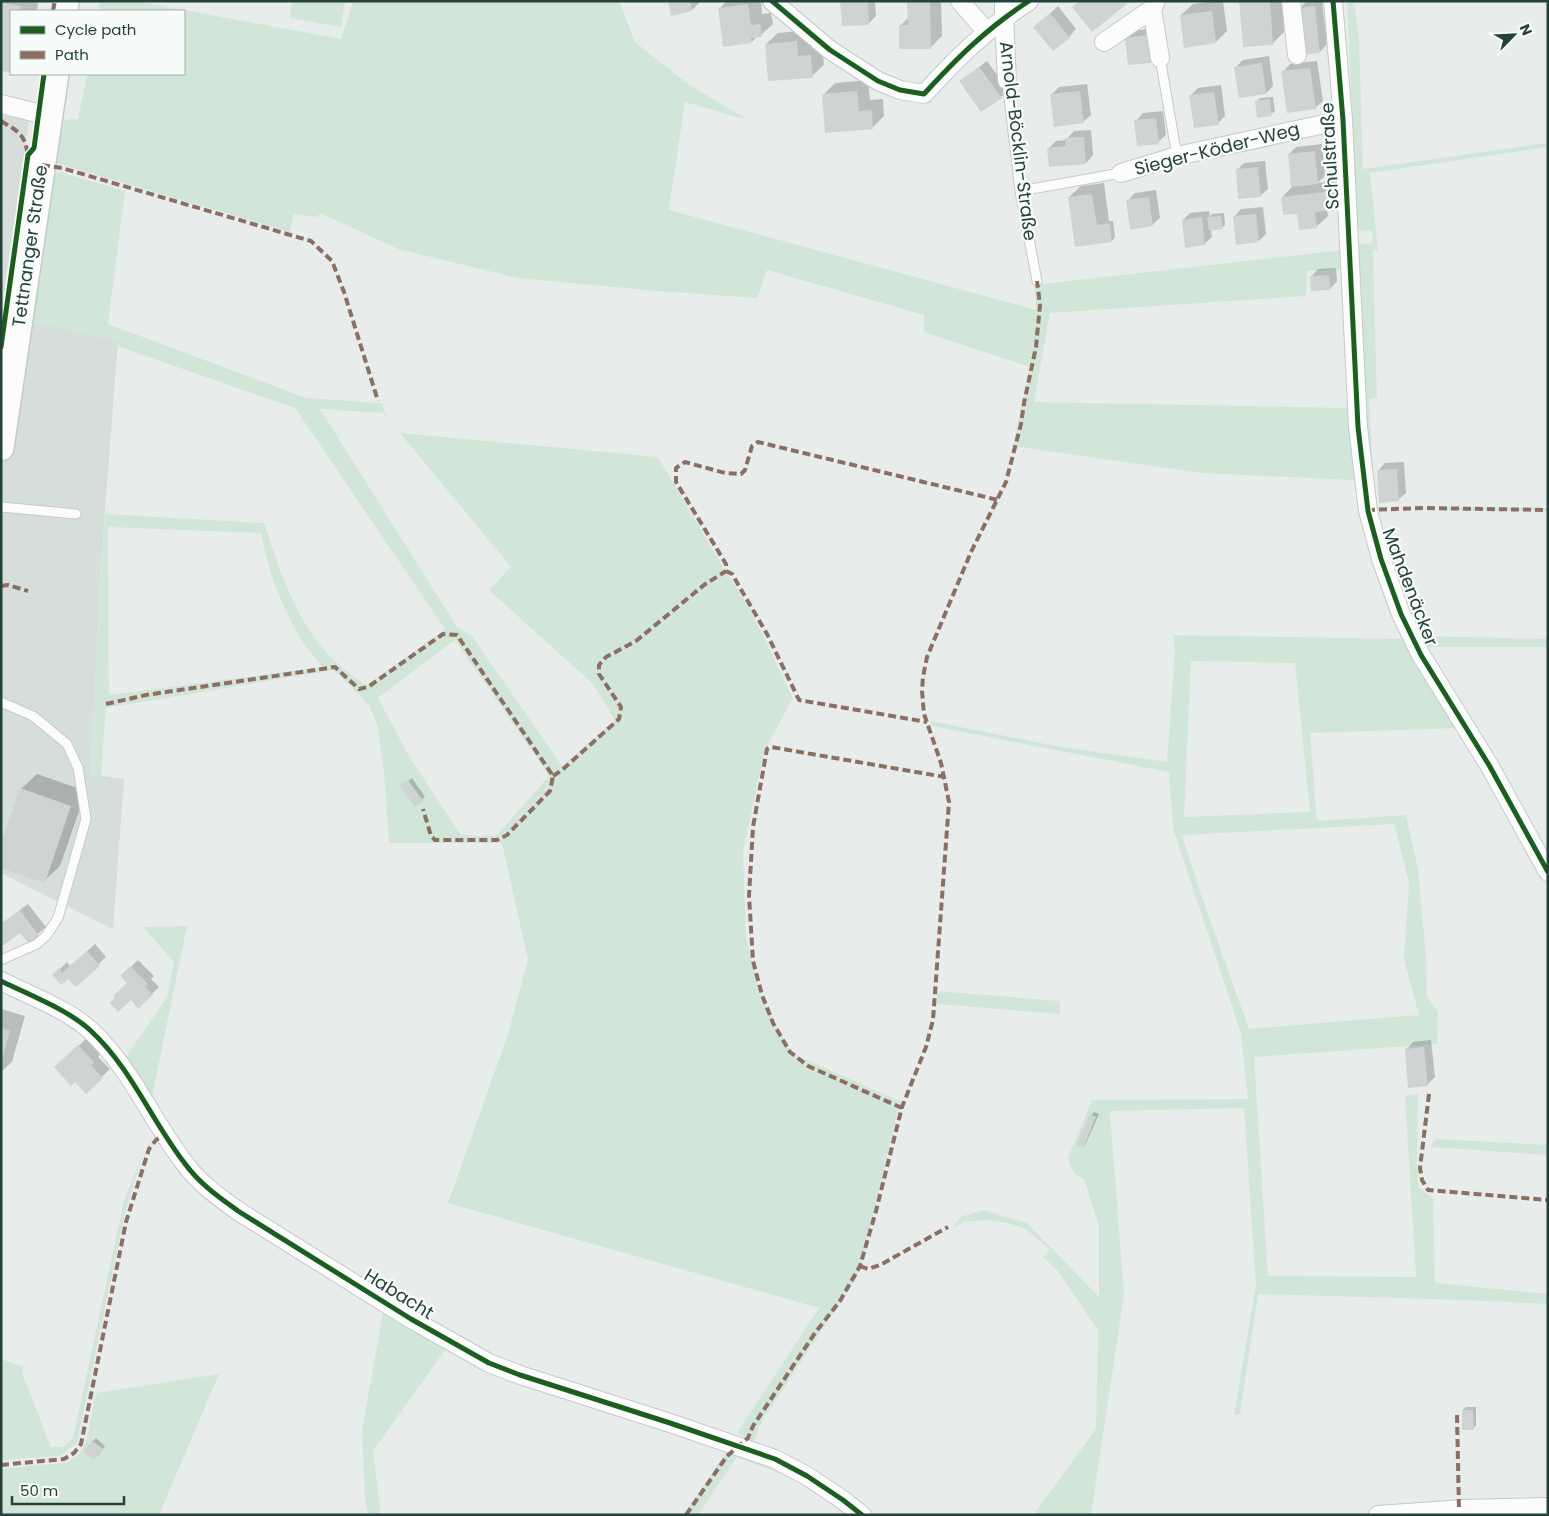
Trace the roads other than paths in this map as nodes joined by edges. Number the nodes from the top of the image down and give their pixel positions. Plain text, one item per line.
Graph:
1 (772, 1) edge
2 (960, 1) edge
3 (1028, 1) edge
4 (1291, 1) edge
5 (1334, 1) edge
6 (1154, 5) edge
7 (1004, 9) edge
8 (986, 31) junction
9 (1104, 42) dead end
10 (1297, 55) dead end
11 (1160, 58) joint
12 (56, 75) edge
13 (1006, 80) joint
14 (1, 104) edge
15 (49, 116) junction
16 (1343, 120) junction
17 (1177, 156) junction
18 (1121, 173) joint
19 (1020, 191) junction
20 (1037, 281) dead end
21 (1352, 309) joint
22 (1, 448) edge
23 (1, 507) edge
24 (76, 514) dead end
25 (1, 702) edge
26 (1548, 872) edge
27 (1, 960) edge
28 (1, 981) edge
29 (1548, 1507) edge
30 (862, 1515) edge
31 (1378, 1515) edge

1 - 8 street
2 - 8 street
3 - 7 street
4 - 10 street
5 - 16 street, Schulstraße
6 - 9 street
6 - 11 street
7 - 8 street
7 - 13 street, Arnold-Böcklin-Straße
11 - 17 lane
12 - 15 main road, Tettnanger Straße
13 - 19 lane, Arnold-Böcklin-Straße
14 - 15 street
15 - 22 main road, Tettnanger Straße
16 - 17 street, Sieger-Köder-Weg
16 - 21 street, Schulstraße
17 - 18 street, Sieger-Köder-Weg
18 - 19 lane
19 - 20 lane, Arnold-Böcklin-Straße
21 - 26 street, Mahdenäcker
23 - 24 lane
25 - 27 lane
28 - 30 street, Habacht
29 - 31 street

